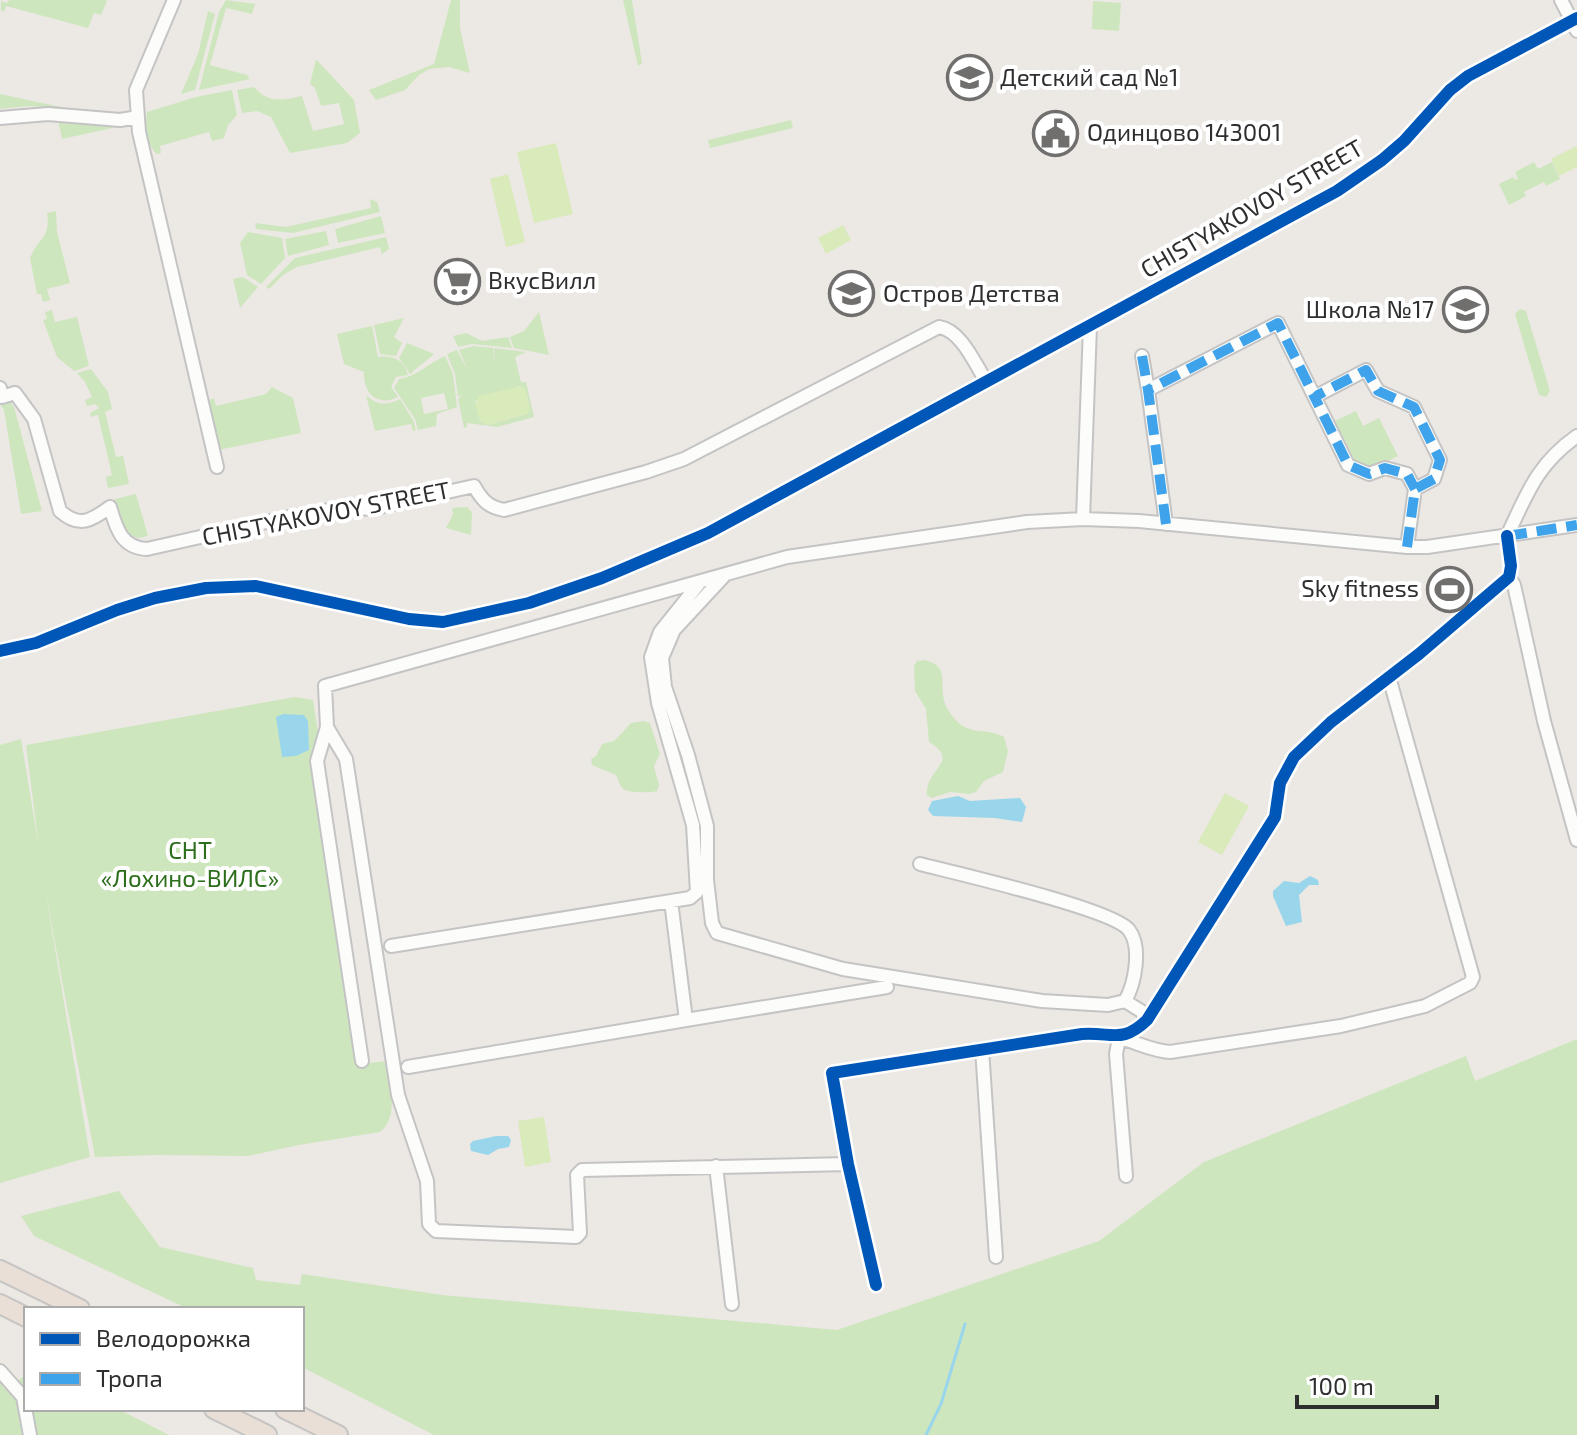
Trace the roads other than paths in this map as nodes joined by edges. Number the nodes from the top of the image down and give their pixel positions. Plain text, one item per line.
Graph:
1 (174, 0) edge
2 (1561, 0) edge
3 (1575, 23) edge
4 (138, 117) junction
5 (0, 118) edge
6 (1090, 326) junction
7 (1142, 356) dead end
8 (986, 381) junction
9 (0, 388) edge
10 (1148, 390) junction
11 (1315, 398) junction
12 (1577, 436) edge
13 (217, 467) dead end
14 (1415, 489) junction
15 (1083, 519) junction
16 (1166, 524) junction
17 (1577, 525) edge
18 (1507, 536) junction
19 (1407, 547) junction
20 (726, 573) junction
21 (1509, 577) junction
22 (701, 581) junction
23 (4, 648) edge
24 (1389, 677) junction
25 (327, 727) junction
26 (1577, 840) edge
27 (920, 864) dead end
28 (671, 901) junction
29 (391, 946) dead end
30 (887, 987) dead end
31 (1125, 1001) junction
32 (686, 1020) junction
33 (1147, 1020) junction
34 (1119, 1038) junction
35 (982, 1049) junction
36 (362, 1061) dead end
37 (408, 1067) dead end
38 (848, 1164) junction
39 (716, 1166) junction
40 (1126, 1176) dead end
41 (996, 1257) dead end
42 (0, 1270) edge
43 (876, 1285) dead end
44 (0, 1304) edge
45 (732, 1304) dead end
46 (76, 1307) edge
47 (24, 1316) edge
48 (0, 1371) edge
49 (24, 1402) edge
50 (26, 1411) edge
51 (218, 1411) edge
52 (289, 1411) edge
53 (30, 1435) edge
54 (267, 1435) edge
55 (338, 1435) edge

1 - 4 street
2 - 3 street, CHISTYAKOVOY STREET
3 - 6 street, CHISTYAKOVOY STREET
4 - 5 street
4 - 13 street
6 - 8 street, CHISTYAKOVOY STREET
6 - 15 street
7 - 10 street
8 - 9 street, CHISTYAKOVOY STREET
8 - 23 street, CHISTYAKOVOY STREET
10 - 11 street
10 - 16 street
11 - 14 street
11 - 14 street
12 - 18 street
14 - 19 street
15 - 16 street
15 - 20 street
16 - 19 street
17 - 18 street
18 - 19 street
18 - 21 street
20 - 22 street
20 - 31 street
21 - 24 street
21 - 26 street
22 - 25 street
22 - 28 street
24 - 33 street
24 - 34 street
25 - 36 street
25 - 39 street
27 - 31 street
28 - 29 street
28 - 32 street
30 - 32 street
31 - 33 street
32 - 37 street
33 - 34 street
34 - 35 street
34 - 40 street
35 - 38 street
35 - 41 street
38 - 39 street
38 - 43 street
39 - 45 street
42 - 46 highway
44 - 47 highway
48 - 49 street
50 - 53 street
51 - 54 highway
52 - 55 highway

